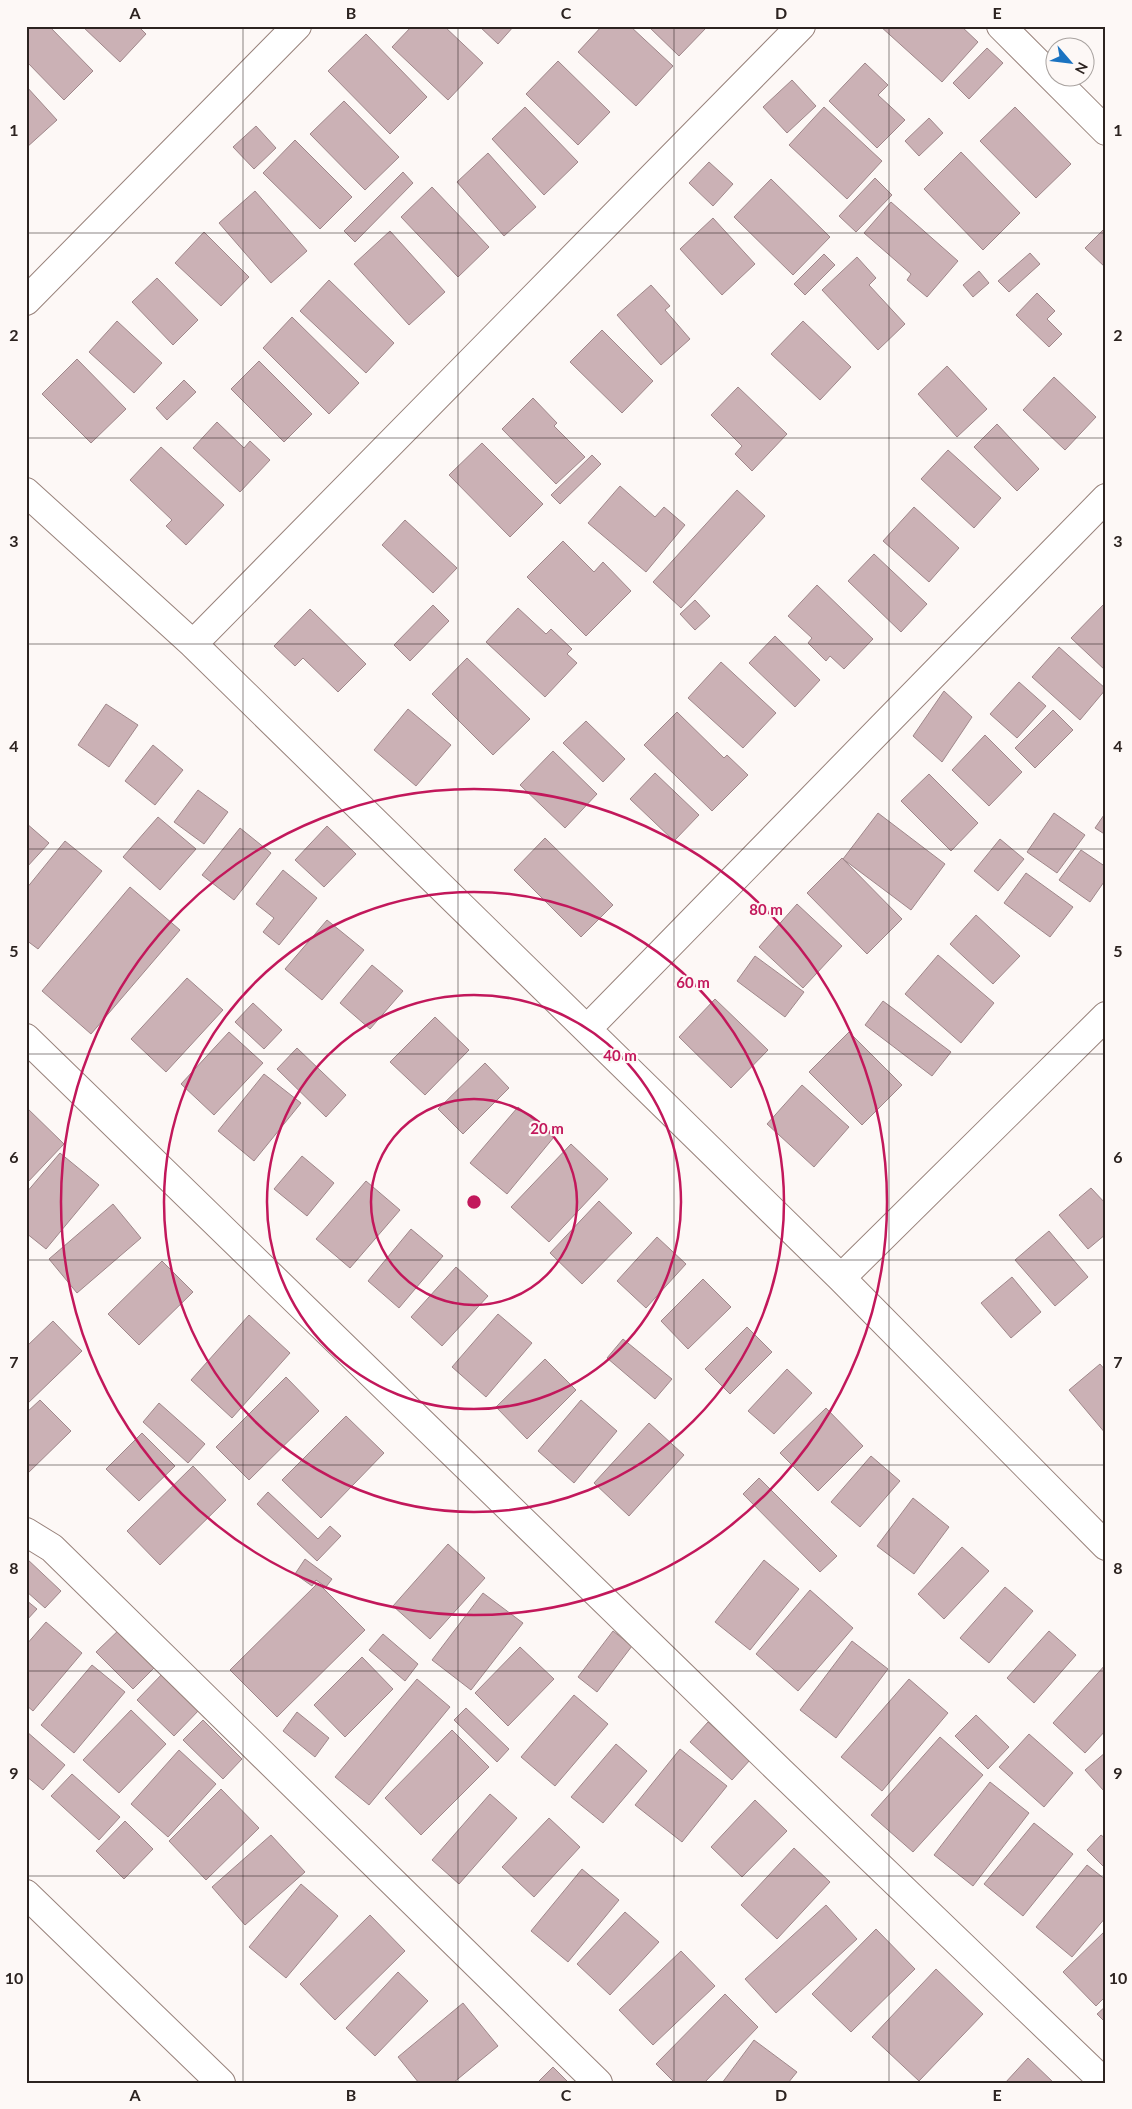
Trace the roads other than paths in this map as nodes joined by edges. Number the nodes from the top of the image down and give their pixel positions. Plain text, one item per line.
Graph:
1 (297, 26) edge
2 (801, 26) edge
3 (1000, 26) edge
4 (1106, 131) edge
5 (26, 301) edge
6 (26, 492) edge
7 (1106, 498) edge
8 (193, 644) junction
9 (1106, 1016) edge
10 (587, 1029) junction
11 (26, 1038) edge
12 (841, 1278) junction
13 (26, 1532) edge
14 (1106, 1546) edge
15 (26, 1894) edge
16 (221, 2083) edge
17 (598, 2083) edge
18 (1105, 2083) edge

1 - 5 street
2 - 8 street
3 - 4 street
6 - 8 street
7 - 10 street
8 - 10 street
9 - 12 street
10 - 12 street
11 - 18 street
12 - 14 street
13 - 17 street
15 - 16 street

